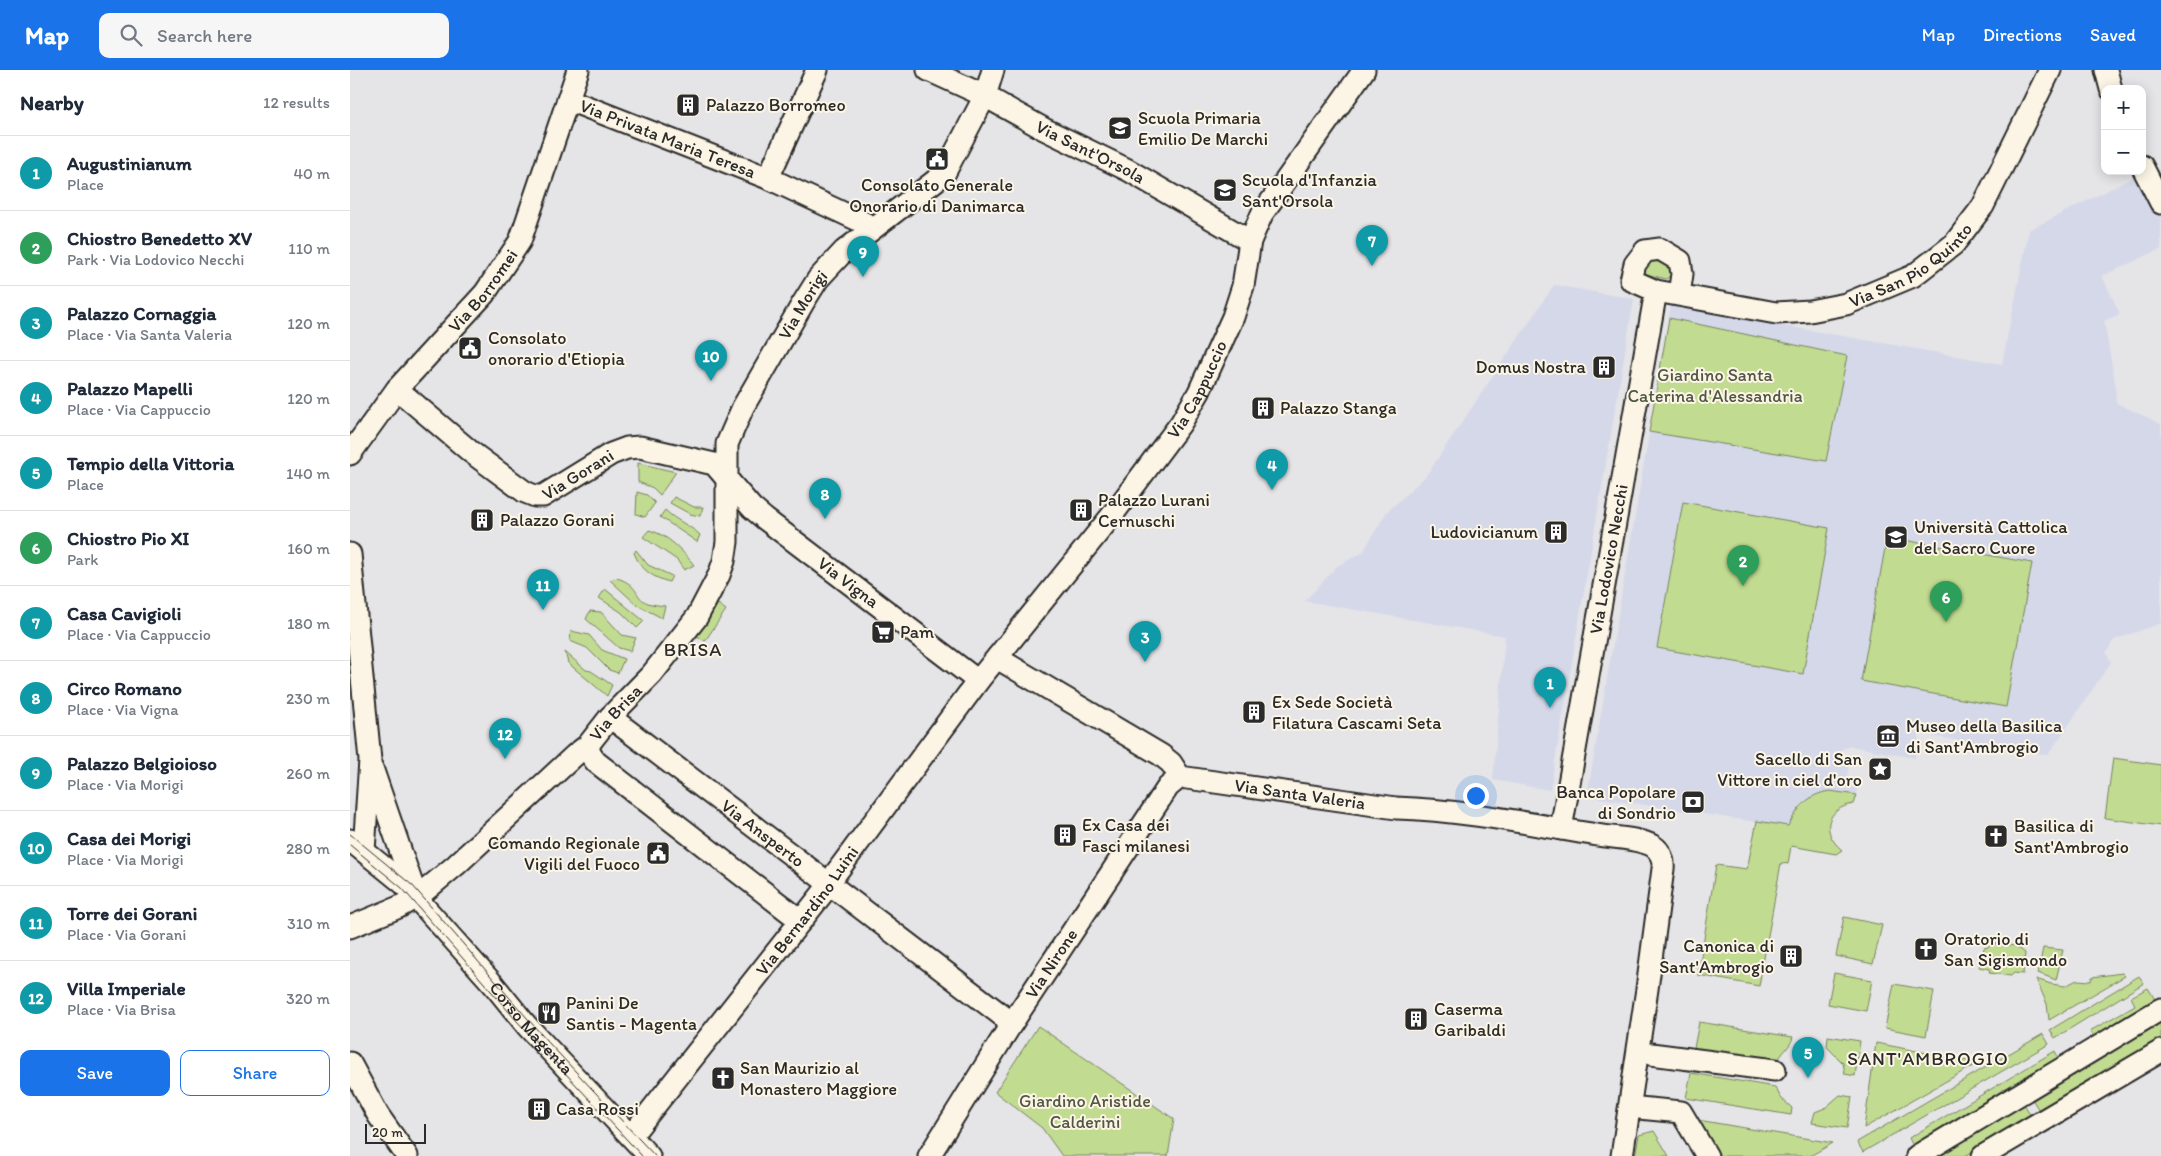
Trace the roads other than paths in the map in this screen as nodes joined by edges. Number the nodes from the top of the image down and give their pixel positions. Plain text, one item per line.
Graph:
1 (578, 70) edge
2 (817, 70) edge
3 (928, 70) edge
4 (993, 70) edge
5 (1364, 70) edge
6 (2050, 70) edge
7 (985, 96) junction
8 (569, 100) junction
9 (2146, 174) edge
10 (768, 178) junction
11 (2161, 203) edge
12 (873, 227) junction
13 (1250, 241) junction
14 (1656, 291) junction
15 (1679, 295) junction
16 (397, 389) junction
17 (350, 454) edge
18 (726, 476) junction
19 (350, 554) edge
20 (997, 658) junction
21 (978, 681) junction
22 (610, 717) junction
23 (588, 746) junction
24 (370, 760) junction
25 (1180, 778) junction
26 (1561, 829) junction
27 (357, 846) edge
28 (830, 884) junction
29 (416, 898) junction
30 (801, 921) junction
31 (350, 927) edge
32 (2161, 1009) edge
33 (1012, 1023) junction
34 (2161, 1051) edge
35 (1650, 1054) dead end
36 (350, 1064) edge
37 (1774, 1070) dead end
38 (1639, 1108) dead end
39 (631, 1136) junction
40 (407, 1156) edge
41 (649, 1156) edge
42 (929, 1156) edge
43 (1622, 1156) edge
44 (1707, 1156) edge
45 (1917, 1156) edge
46 (1983, 1156) edge

1 - 8 street, Via Borromei
2 - 10 street, Via Privata Maria Teresa
3 - 7 street, Via Sant'Orsola
4 - 7 street, Via Morigi
5 - 13 street, Via Cappuccio
6 - 15 street, Via San Pio Quinto
7 - 12 street, Via Morigi
7 - 13 street, Via Sant'Orsola
8 - 10 street, Via Privata Maria Teresa
8 - 16 street, Via Borromei
9 - 11 street
10 - 12 street, Via Privata Maria Teresa
12 - 18 street, Via Morigi
13 - 20 street, Via Cappuccio
14 - 15 street
14 - 15 street
14 - 26 street, Via Lodovico Necchi
16 - 17 street, Via Borromei
16 - 18 street, Via Gorani
18 - 21 street, Via Vigna
18 - 22 street, Via Brisa
19 - 24 street
20 - 21 street, Via Cappuccio
20 - 25 street
21 - 28 street, Via Bernardino Luini
22 - 23 street, Via Brisa
22 - 28 street, Via Ansperto
23 - 29 street, Via Brisa
23 - 30 street
24 - 27 street
24 - 29 street
25 - 26 street, Via Santa Valeria
25 - 33 street, Via Nirone
26 - 43 street, Via Santa Valeria
27 - 29 street, Corso Magenta
28 - 30 street, Via Bernardino Luini
28 - 33 street, Via Ansperto
29 - 31 street, Via Brisa
29 - 39 street, Corso Magenta
30 - 39 street, Via Bernardino Luini
32 - 45 street
33 - 42 street, Via Nirone
34 - 46 street
35 - 37 street
36 - 40 street
38 - 44 street
39 - 41 street, Corso Magenta

